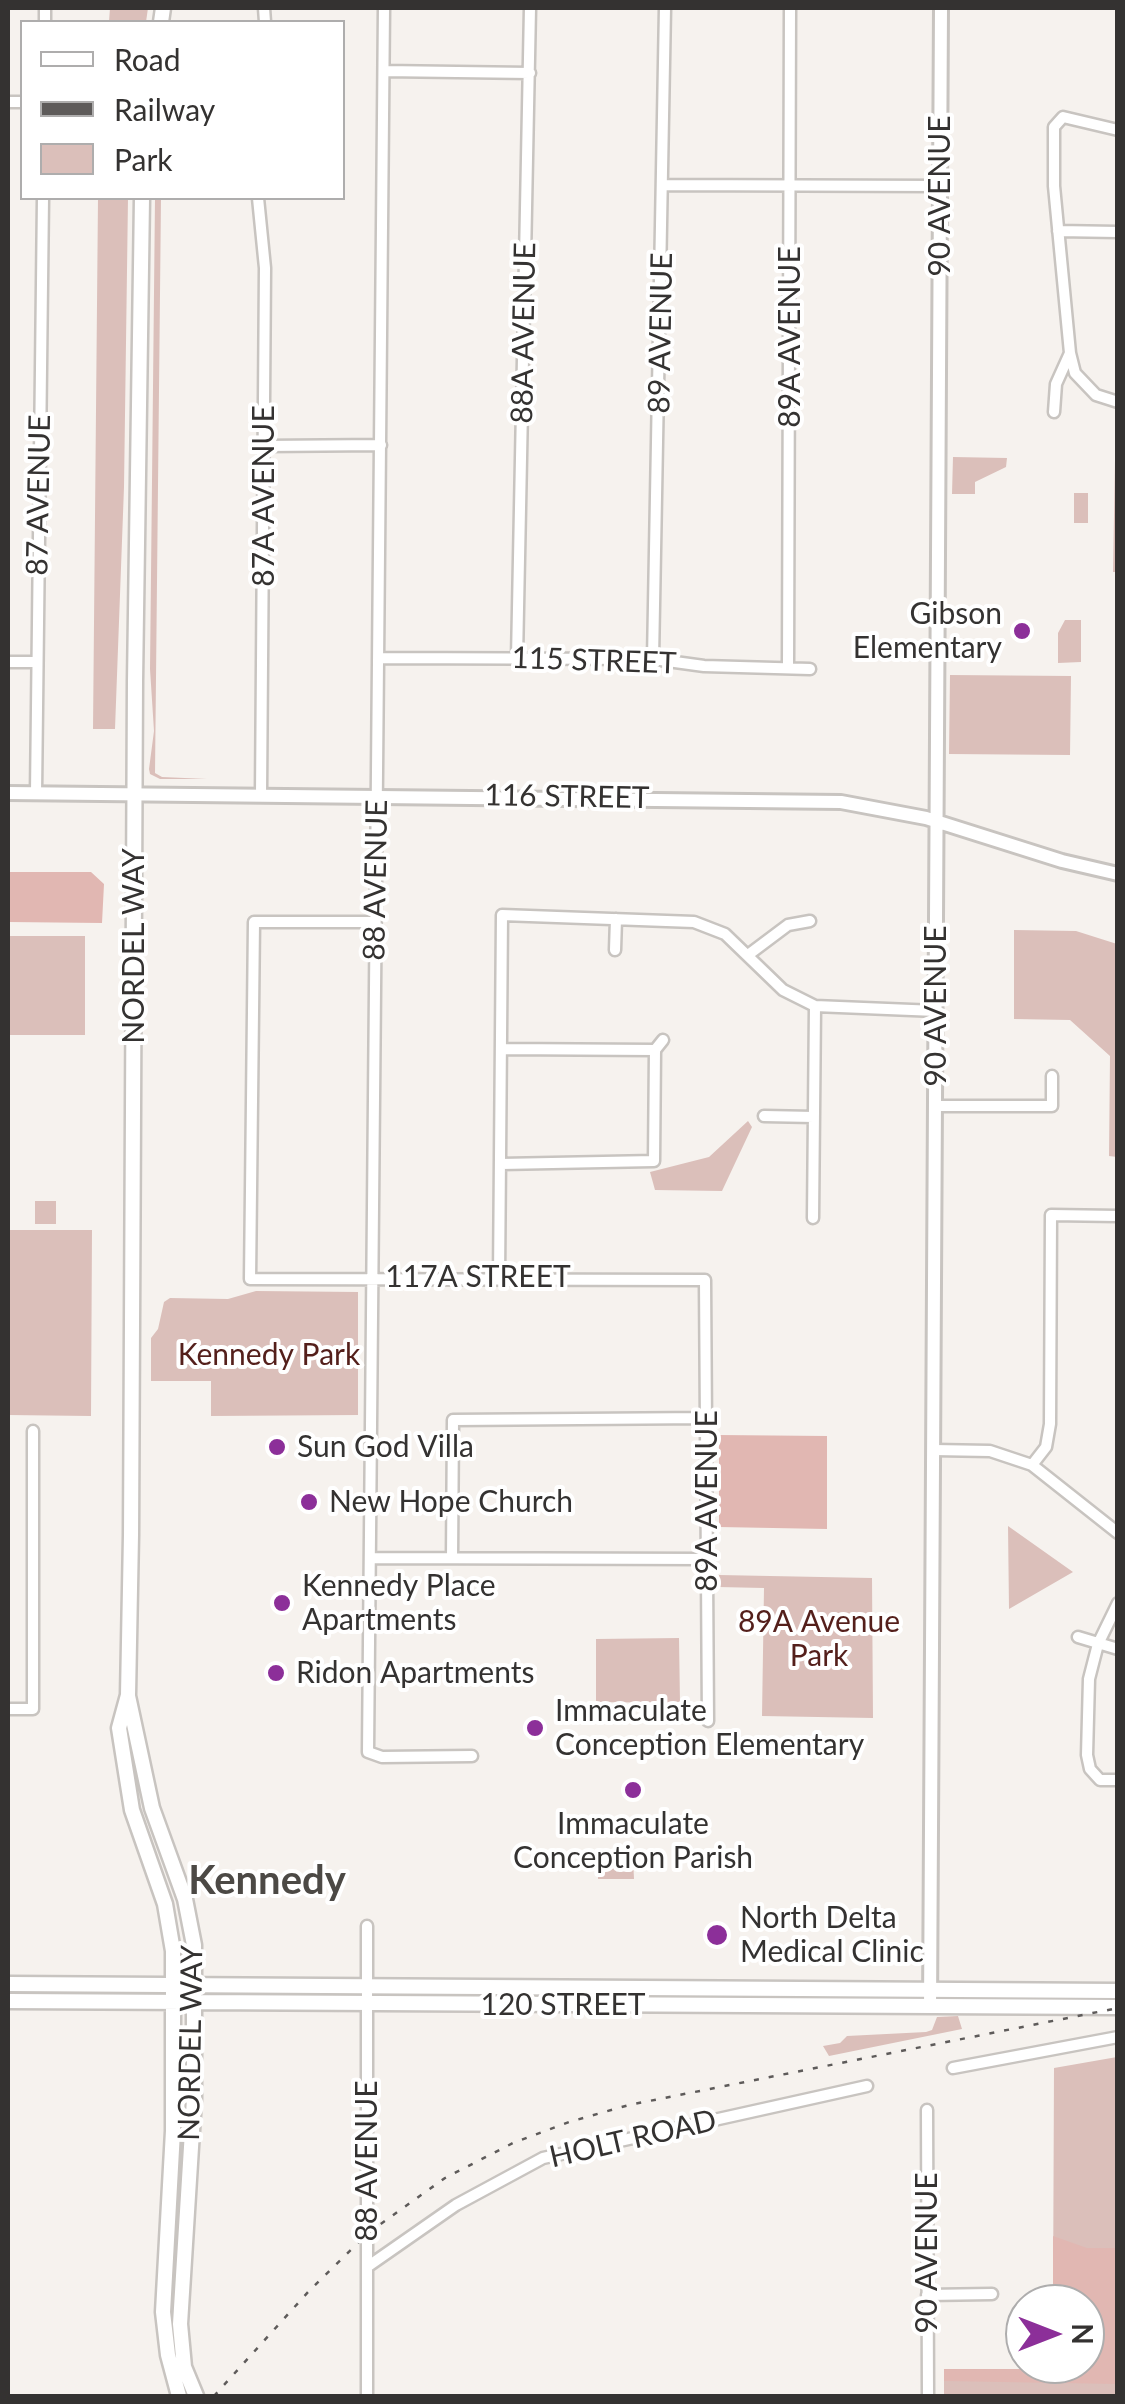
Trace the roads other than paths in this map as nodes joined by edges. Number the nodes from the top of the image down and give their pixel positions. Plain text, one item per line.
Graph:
1 (384, 8) edge
2 (530, 8) edge
3 (665, 8) edge
4 (790, 8) edge
5 (941, 8) edge
6 (384, 72) junction
7 (530, 73) junction
8 (1118, 130) edge
9 (790, 184) junction
10 (663, 185) junction
11 (940, 186) junction
12 (43, 200) edge
13 (142, 200) edge
14 (258, 200) edge
15 (1058, 230) junction
16 (1118, 232) edge
17 (1070, 353) junction
18 (1118, 402) edge
19 (1054, 412) dead end
20 (381, 445) junction
21 (265, 446) junction
22 (378, 658) junction
23 (517, 658) junction
24 (653, 659) junction
25 (8, 662) edge
26 (37, 662) junction
27 (788, 666) junction
28 (810, 669) dead end
29 (8, 793) edge
30 (36, 793) junction
31 (134, 793) junction
32 (262, 794) junction
33 (377, 795) junction
34 (936, 822) junction
35 (1118, 874) edge
36 (616, 919) junction
37 (810, 921) dead end
38 (375, 922) junction
39 (615, 950) dead end
40 (748, 955) junction
41 (815, 1006) junction
42 (936, 1011) junction
43 (502, 1049) junction
44 (1052, 1076) dead end
45 (935, 1106) junction
46 (764, 1116) dead end
47 (814, 1117) junction
48 (501, 1164) junction
49 (1118, 1216) edge
50 (813, 1218) dead end
51 (372, 1277) junction
52 (499, 1278) junction
53 (705, 1280) joint
54 (706, 1418) junction
55 (34, 1431) dead end
56 (934, 1450) junction
57 (1032, 1465) junction
58 (1118, 1533) edge
59 (370, 1558) junction
60 (452, 1558) junction
61 (707, 1559) junction
62 (1118, 1603) edge
63 (1078, 1637) dead end
64 (1098, 1644) junction
65 (1118, 1649) edge
66 (128, 1695) junction
67 (8, 1710) edge
68 (708, 1721) dead end
69 (472, 1756) dead end
70 (1118, 1780) edge
71 (367, 1926) dead end
72 (8, 1984) edge
73 (174, 1985) junction
74 (366, 1985) junction
75 (657, 1988) junction
76 (1090, 1991) junction
77 (1118, 1992) edge
78 (195, 1993) junction
79 (930, 1998) junction
80 (8, 2001) edge
81 (174, 2001) junction
82 (366, 2002) junction
83 (574, 2005) junction
84 (1063, 2006) junction
85 (1118, 2007) edge
86 (1118, 2037) edge
87 (953, 2068) dead end
88 (867, 2086) dead end
89 (927, 2110) dead end
90 (367, 2267) junction
91 (992, 2294) dead end
92 (927, 2295) junction
93 (179, 2396) edge
94 (196, 2396) edge
95 (367, 2396) edge
96 (928, 2396) edge

1 - 6 street, 88 AVENUE
2 - 7 street, 88A AVENUE
3 - 10 street, 89 AVENUE
4 - 9 street, 89A AVENUE
5 - 11 street, 90 AVENUE
6 - 7 street
6 - 20 street, 88 AVENUE
7 - 23 street, 88A AVENUE
8 - 15 street
9 - 10 street
9 - 11 street
9 - 27 street, 89A AVENUE
10 - 24 street, 89 AVENUE
11 - 34 street, 90 AVENUE
12 - 26 street, 87 AVENUE
13 - 31 main road, NORDEL WAY
14 - 21 street, 87A AVENUE
15 - 16 street
15 - 17 street
17 - 18 street
17 - 19 street
20 - 21 street
20 - 22 street, 88 AVENUE
21 - 32 street, 87A AVENUE
22 - 23 street, 115 STREET
22 - 33 street, 88 AVENUE
23 - 24 street, 115 STREET
24 - 27 street, 115 STREET
25 - 26 street
26 - 30 street, 87 AVENUE
27 - 28 street, 115 STREET
29 - 30 street, 116 STREET
30 - 31 street, 116 STREET
31 - 32 street, 116 STREET
31 - 66 main road, NORDEL WAY
32 - 33 street, 116 STREET
33 - 34 street, 116 STREET
33 - 38 street, 88 AVENUE
34 - 35 street, 116 STREET
34 - 42 street, 90 AVENUE
36 - 39 street
36 - 40 street
36 - 43 street
37 - 40 street
38 - 51 street, 88 AVENUE
38 - 51 street, 117A STREET
40 - 41 street
41 - 42 street
41 - 47 street
42 - 45 street, 90 AVENUE
43 - 48 street
43 - 48 street
44 - 45 street
45 - 56 street, 90 AVENUE
46 - 47 street
47 - 50 street
48 - 52 street
49 - 57 street
51 - 52 street, 117A STREET
51 - 59 street, 88 AVENUE
52 - 53 street, 117A STREET
53 - 54 street, 89A AVENUE
54 - 60 street
54 - 61 street, 89A AVENUE
55 - 67 street
56 - 57 street
56 - 79 street, 90 AVENUE
57 - 58 street
59 - 60 street
59 - 69 street, 88 AVENUE
60 - 61 street
61 - 68 street, 89A AVENUE
62 - 64 street
63 - 64 street
64 - 65 street
64 - 70 street
66 - 73 main road, NORDEL WAY
66 - 78 main road, NORDEL WAY
71 - 74 street, 88 AVENUE
72 - 73 main road, 120 STREET
73 - 78 main road, 120 STREET
73 - 81 main road, NORDEL WAY
74 - 75 main road, 120 STREET
74 - 78 main road, 120 STREET
74 - 82 street, 88 AVENUE
75 - 79 main road, 120 STREET
75 - 83 main road
76 - 77 main road, 120 STREET
76 - 79 main road, 120 STREET
76 - 84 main road
78 - 81 main road, 120 STREET
78 - 82 main road, 120 STREET
78 - 94 main road, NORDEL WAY
79 - 83 main road, 120 STREET
79 - 84 main road, 120 STREET
80 - 81 main road, 120 STREET
81 - 93 main road, NORDEL WAY
82 - 83 main road, 120 STREET
82 - 90 street, 88 AVENUE
84 - 85 main road, 120 STREET
86 - 87 street
88 - 90 street, HOLT ROAD
89 - 92 street, 90 AVENUE
90 - 95 street, 88 AVENUE
91 - 92 street
92 - 96 street, 90 AVENUE

